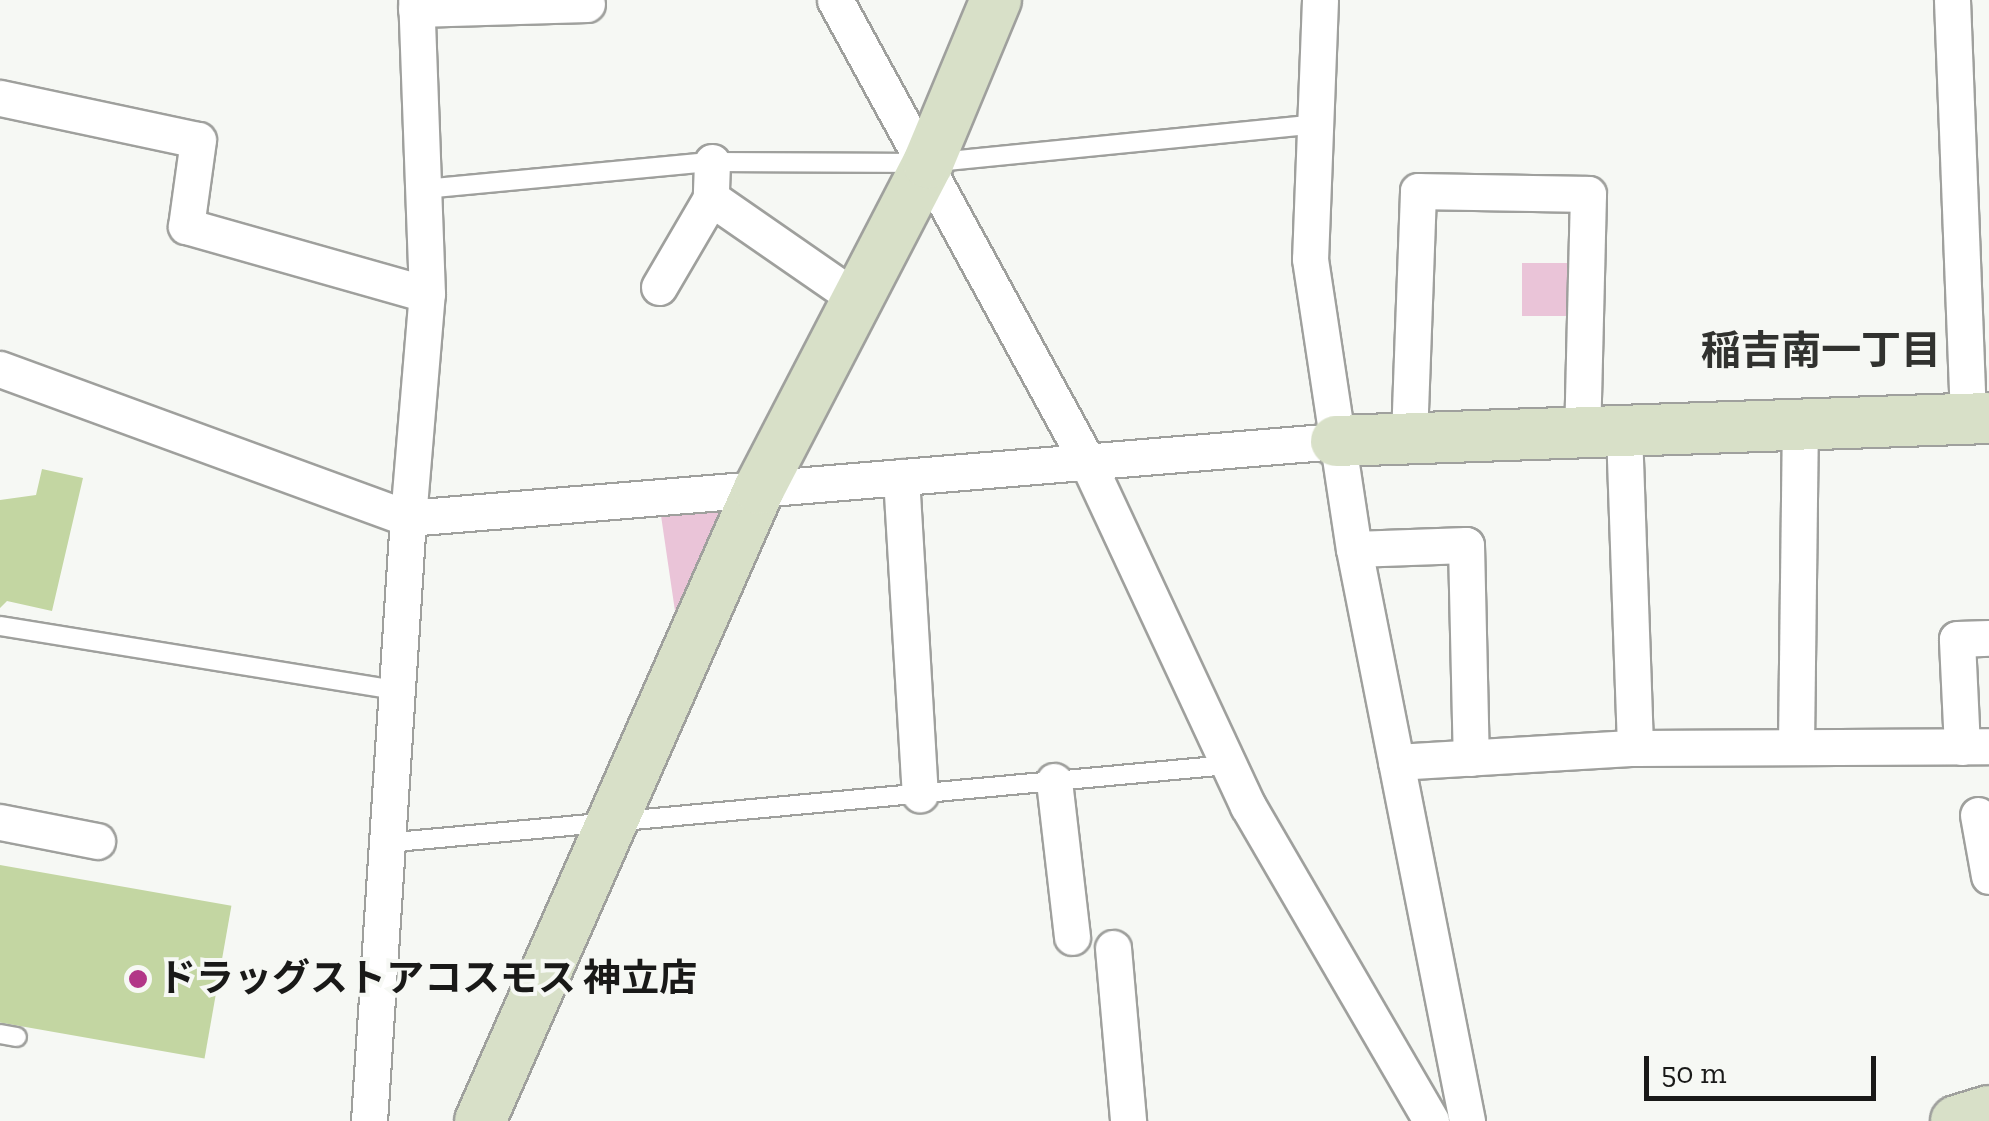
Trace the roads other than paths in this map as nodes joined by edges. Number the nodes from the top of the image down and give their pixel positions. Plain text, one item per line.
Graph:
1 (835, 0) edge
2 (996, 0) edge
3 (1320, 0) edge
4 (1952, 0) edge
5 (416, 4) edge
6 (586, 4) dead end
7 (0, 98) edge
8 (1309, 126) junction
9 (712, 162) junction
10 (928, 162) junction
11 (424, 188) junction
12 (711, 198) junction
13 (659, 288) dead end
14 (428, 294) junction
15 (857, 299) junction
16 (0, 369) edge
17 (1978, 418) edge
18 (1800, 424) junction
19 (1603, 432) junction
20 (1410, 438) junction
21 (1336, 441) junction
22 (1087, 462) junction
23 (900, 477) junction
24 (759, 489) junction
25 (408, 518) junction
26 (1354, 549) junction
27 (0, 626) edge
28 (1989, 638) edge
29 (396, 690) junction
30 (1796, 745) junction
31 (1975, 746) edge
32 (1634, 748) junction
33 (1471, 758) junction
34 (1396, 762) junction
35 (1228, 765) junction
36 (1054, 781) junction
37 (920, 794) junction
38 (1978, 814) dead end
39 (0, 822) edge
40 (613, 822) junction
41 (98, 841) dead end
42 (386, 843) junction
43 (1989, 876) edge
44 (1072, 936) dead end
45 (1113, 948) dead end
46 (1989, 1111) edge
47 (369, 1121) edge
48 (480, 1121) edge
49 (1128, 1121) edge
50 (1431, 1121) edge
51 (1468, 1121) edge
52 (1956, 1121) edge

1 - 10 street
2 - 10 street
3 - 8 street
4 - 17 street
5 - 6 street
5 - 11 street
7 - 14 street
8 - 10 lane
8 - 21 street
9 - 10 lane
9 - 11 lane
9 - 12 street
10 - 15 street
10 - 22 street
11 - 14 street
12 - 13 street
12 - 15 street
14 - 25 street
15 - 24 street
16 - 25 street
17 - 18 street
18 - 19 street
18 - 30 street
19 - 20 street
19 - 20 street
19 - 32 street
20 - 21 street
21 - 22 street
21 - 26 street
22 - 23 street
22 - 35 street
23 - 24 street
23 - 37 street
24 - 25 street
24 - 40 street
25 - 29 street
26 - 33 street
26 - 34 street
27 - 29 lane
28 - 31 street
29 - 42 street
30 - 31 street
30 - 32 street
32 - 33 street
33 - 34 street
34 - 51 street
35 - 36 lane
35 - 50 street
36 - 37 lane
36 - 44 street
37 - 40 lane
38 - 43 street
39 - 41 street
40 - 42 lane
40 - 48 street
42 - 47 street
45 - 49 street
46 - 52 street

